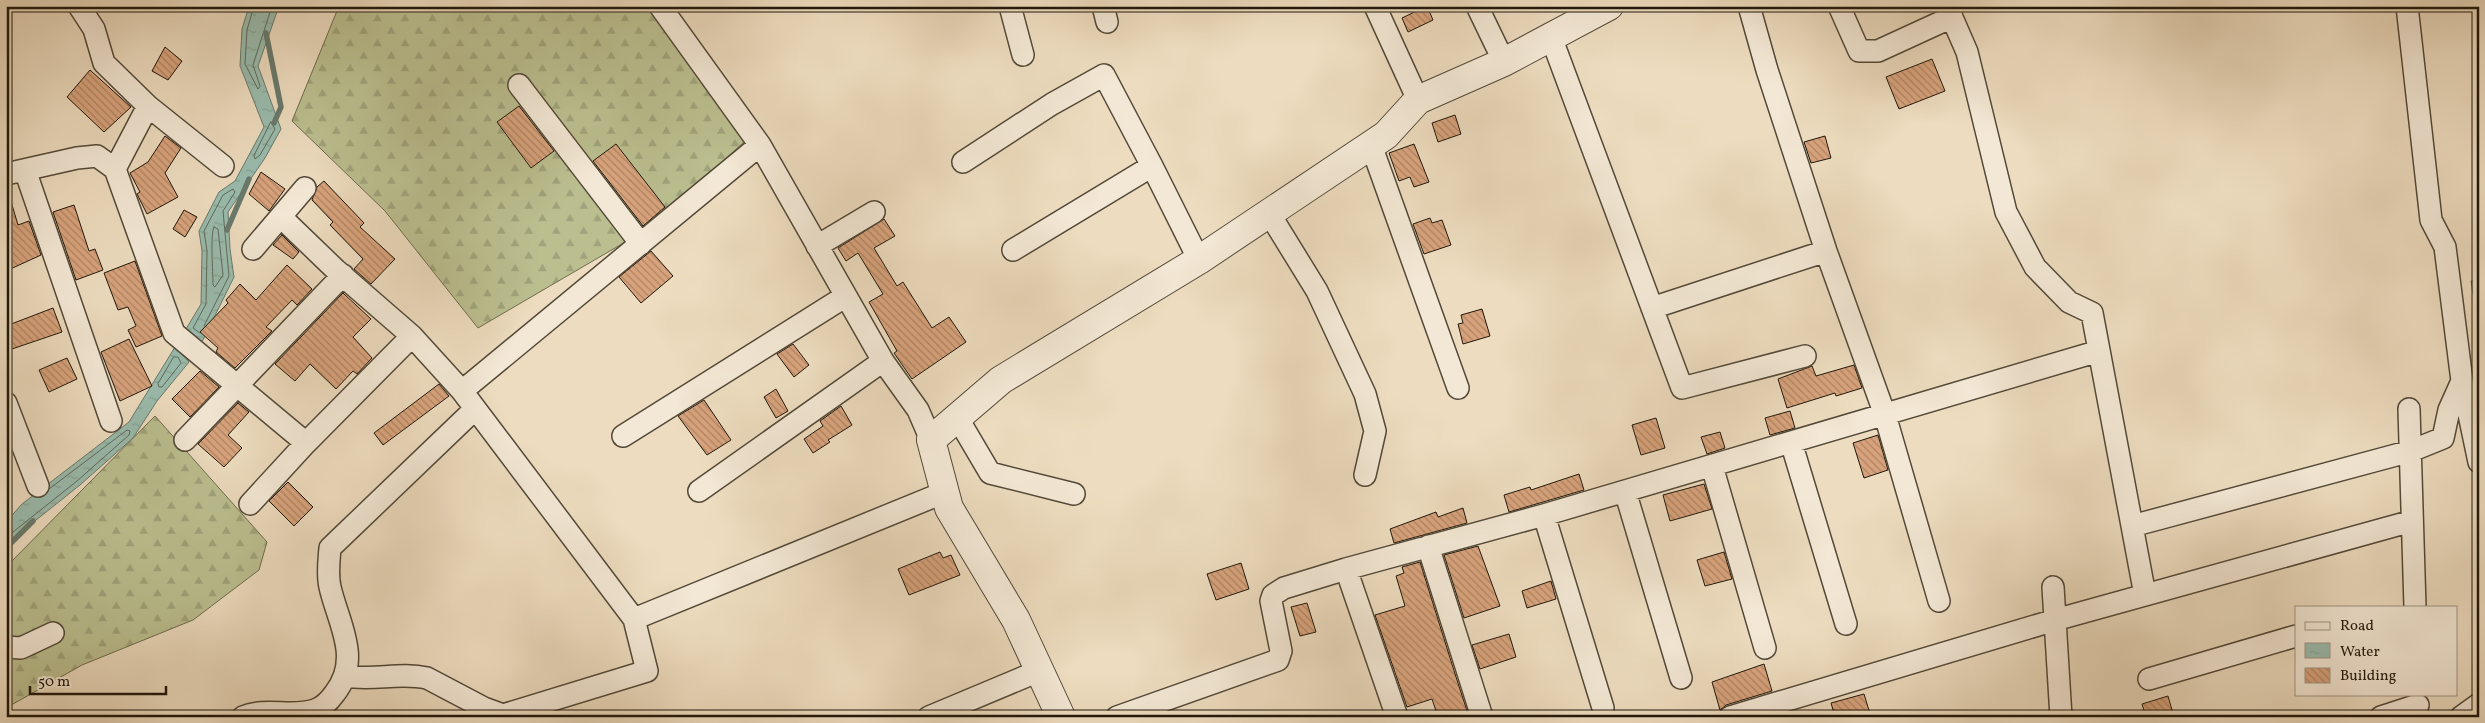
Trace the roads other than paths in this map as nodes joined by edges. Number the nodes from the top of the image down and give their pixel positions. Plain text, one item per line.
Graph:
1 (79, 6) edge
2 (660, 6) edge
3 (1010, 6) edge
4 (1375, 6) edge
5 (1477, 6) edge
6 (1609, 6) edge
7 (1749, 6) edge
8 (1839, 6) edge
9 (2407, 6) edge
10 (1950, 12) edge
11 (1551, 37) junction
12 (1023, 55) dead end
13 (1504, 62) junction
14 (519, 85) dead end
15 (1418, 100) junction
16 (148, 106) junction
17 (1371, 145) junction
18 (760, 146) junction
19 (963, 162) dead end
20 (223, 166) dead end
21 (1152, 166) junction
22 (115, 169) junction
23 (15, 172) edge
24 (305, 188) dead end
25 (874, 212) dead end
26 (1269, 213) junction
27 (281, 217) junction
28 (641, 244) junction
29 (817, 246) junction
30 (254, 250) dead end
31 (1013, 250) dead end
32 (1826, 251) junction
33 (1199, 260) junction
34 (343, 275) junction
35 (846, 296) junction
36 (1652, 308) junction
37 (412, 336) junction
38 (2099, 351) junction
39 (1805, 356) dead end
40 (883, 361) junction
41 (2462, 381) junction
42 (236, 386) junction
43 (1458, 388) dead end
44 (462, 391) junction
45 (6, 403) edge
46 (474, 409) junction
47 (2409, 409) dead end
48 (1885, 415) junction
49 (957, 417) junction
50 (111, 420) dead end
51 (623, 436) dead end
52 (185, 440) dead end
53 (931, 440) junction
54 (306, 442) junction
55 (1791, 442) junction
56 (2411, 451) junction
57 (2479, 462) edge
58 (1712, 466) junction
59 (1365, 475) dead end
60 (38, 486) dead end
61 (699, 491) dead end
62 (1625, 491) junction
63 (945, 492) junction
64 (1074, 494) dead end
65 (250, 504) dead end
66 (1544, 516) junction
67 (2412, 521) junction
68 (2132, 526) junction
69 (1428, 546) junction
70 (1346, 569) junction
71 (2053, 587) dead end
72 (2145, 595) junction
73 (1939, 601) dead end
74 (2409, 605) edge
75 (634, 619) junction
76 (2055, 620) junction
77 (1846, 624) dead end
78 (53, 633) dead end
79 (2295, 636) edge
80 (6, 647) edge
81 (1765, 648) dead end
82 (1041, 670) junction
83 (345, 676) junction
84 (1681, 678) dead end
85 (2148, 679) dead end
86 (2479, 704) edge
87 (2418, 705) edge
88 (1603, 708) dead end
89 (333, 709) edge
90 (503, 716) edge
91 (243, 717) edge
92 (929, 717) edge
93 (1061, 717) edge
94 (1117, 717) edge
95 (1397, 717) edge
96 (1482, 717) edge
97 (1730, 717) edge
98 (2061, 717) edge
99 (2381, 717) edge
100 (2461, 717) edge

1 - 16 street
2 - 18 street
3 - 12 street
4 - 15 street
5 - 13 street
6 - 11 street
7 - 32 street
8 - 10 street
9 - 41 street
10 - 38 street
11 - 13 street
11 - 36 street
13 - 15 street
14 - 28 street
15 - 17 street
16 - 20 street
16 - 22 street
17 - 26 street
17 - 43 street
18 - 28 street
18 - 29 street
19 - 21 street
21 - 31 street
21 - 33 street
22 - 23 street
22 - 42 street
23 - 50 street
24 - 27 street
25 - 29 street
26 - 33 street
26 - 59 street
27 - 30 street
27 - 34 street
28 - 44 street
29 - 35 street
32 - 36 street
32 - 48 street
33 - 49 street
34 - 37 street
34 - 42 street
35 - 40 street
35 - 51 street
36 - 39 street
37 - 44 street
37 - 54 street
38 - 48 street
38 - 68 street
40 - 53 street
40 - 61 street
41 - 56 street
41 - 57 street
42 - 52 street
42 - 54 street
44 - 46 street
45 - 60 street
46 - 75 street
46 - 83 street
47 - 56 street
48 - 55 street
48 - 73 street
49 - 53 street
49 - 64 street
53 - 63 street
54 - 65 street
55 - 58 street
55 - 77 street
56 - 67 street
56 - 68 street
58 - 62 street
58 - 81 street
62 - 66 street
62 - 84 street
63 - 75 street
63 - 82 street
66 - 69 street
66 - 88 street
67 - 72 street
67 - 74 street
68 - 72 street
69 - 70 street
69 - 96 street
70 - 94 street
70 - 95 street
71 - 76 street
72 - 76 street
75 - 90 street
76 - 97 street
76 - 98 street
78 - 80 street
79 - 85 street
82 - 92 street
82 - 93 street
83 - 89 street
83 - 90 street
86 - 100 street
87 - 99 street
89 - 91 street

